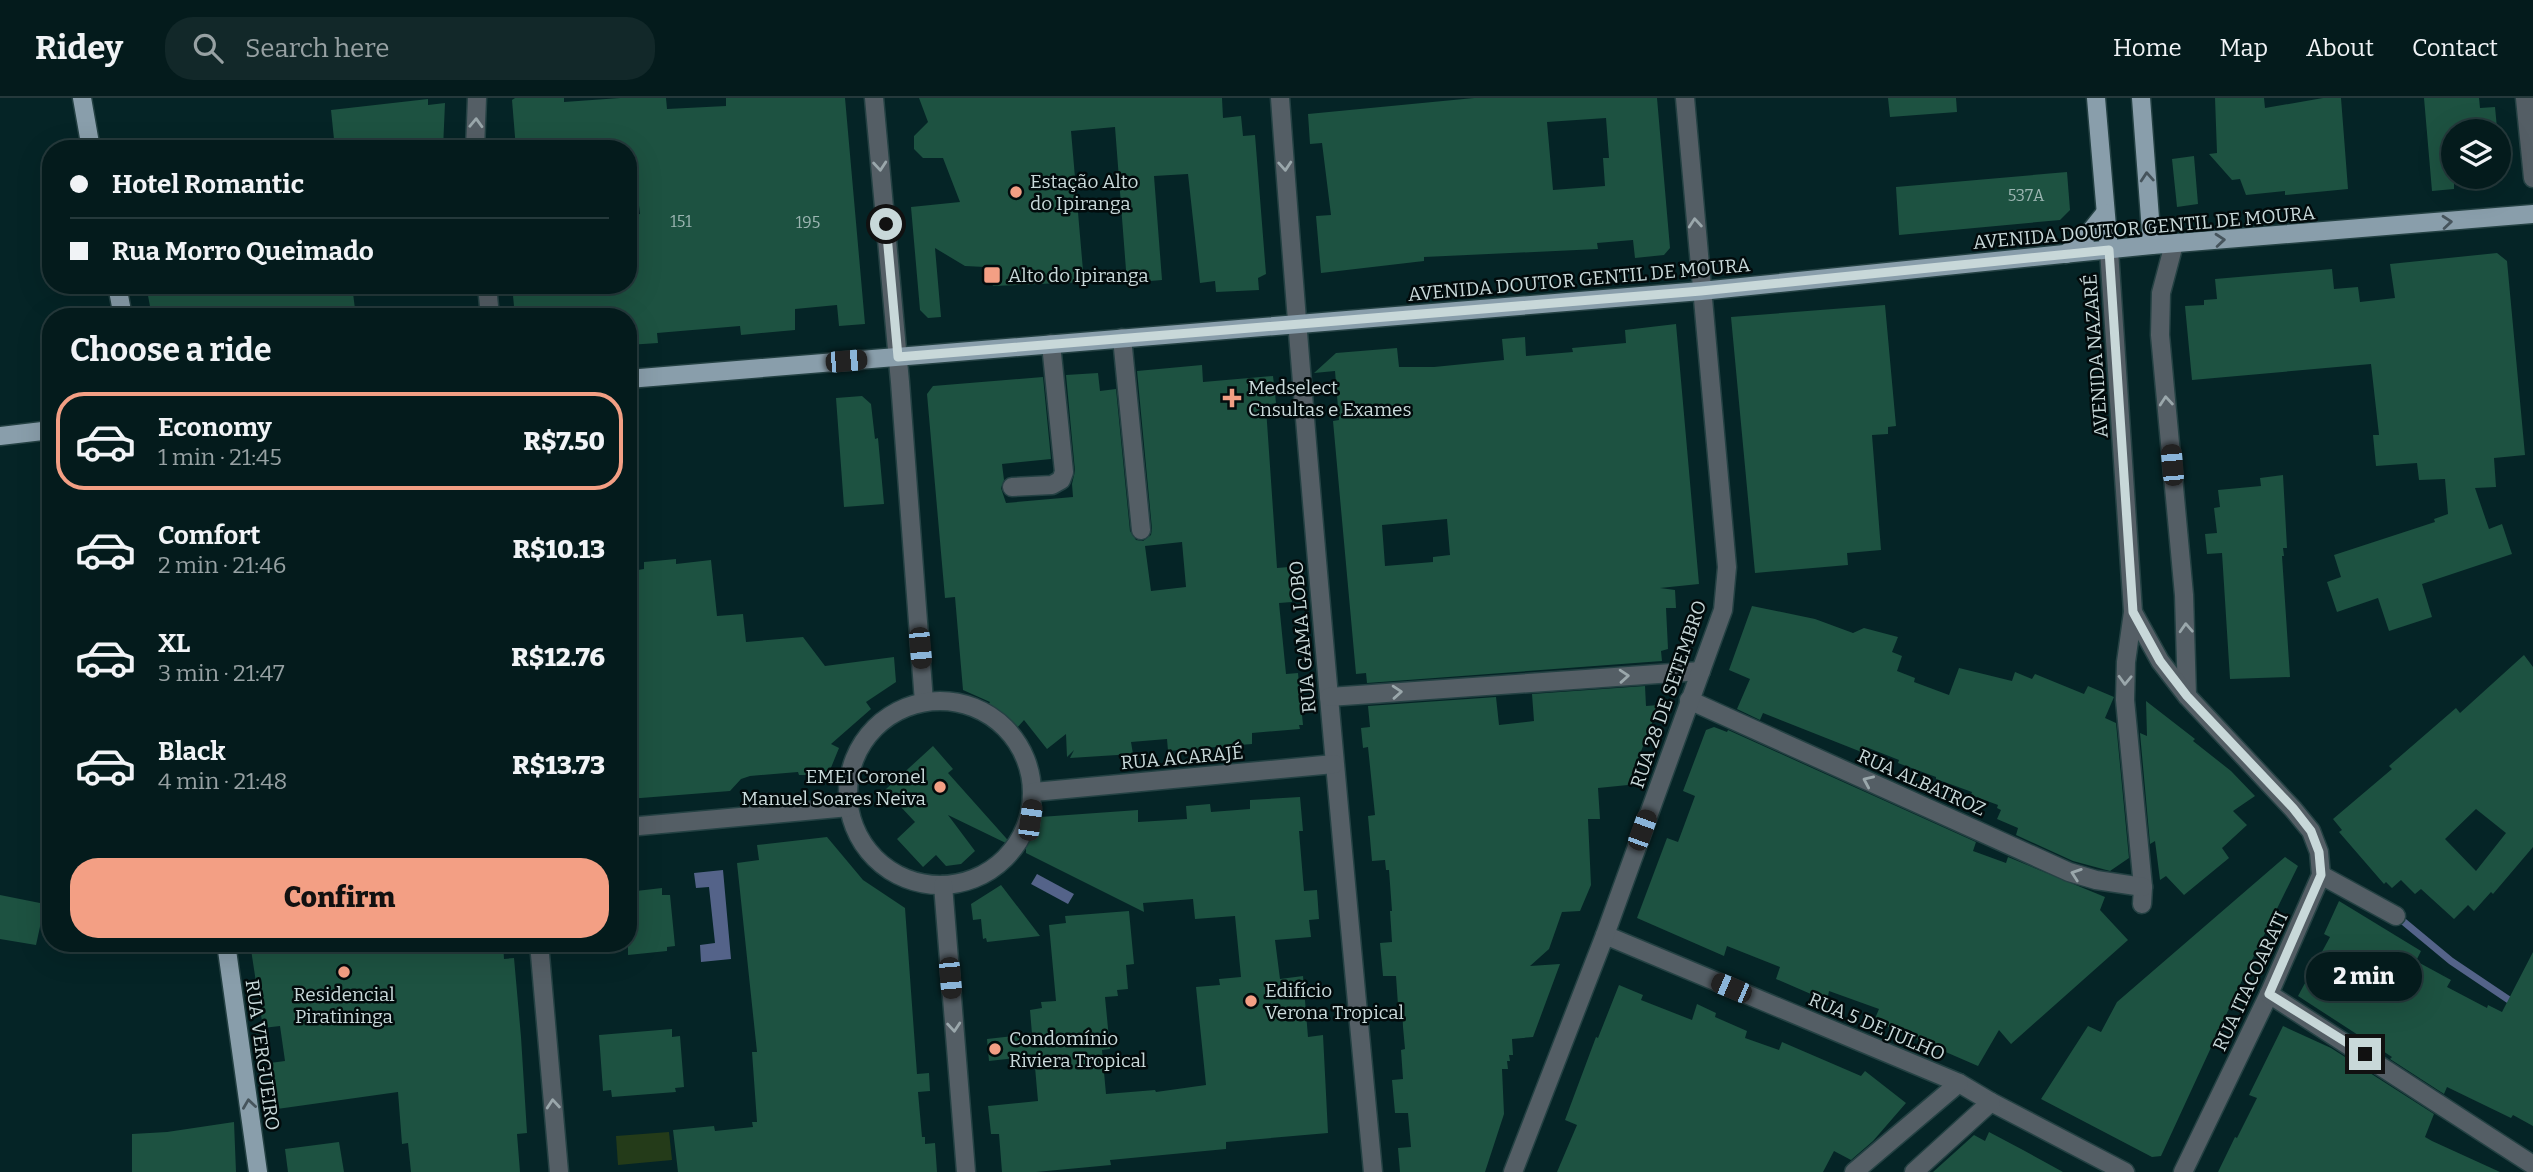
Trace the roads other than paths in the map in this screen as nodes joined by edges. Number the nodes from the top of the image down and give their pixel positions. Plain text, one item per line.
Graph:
1 (82, 98) edge
2 (477, 98) edge
3 (874, 98) edge
4 (1280, 98) edge
5 (1685, 98) edge
6 (2096, 98) edge
7 (2141, 98) edge
8 (2525, 98) edge
9 (89, 140) edge
10 (475, 140) edge
11 (2533, 178) edge
12 (2105, 213) junction
13 (2533, 214) edge
14 (2174, 244) junction
15 (2152, 245) junction
16 (2109, 250) junction
17 (2066, 254) junction
18 (1701, 291) junction
19 (1296, 324) junction
20 (1122, 338) junction
21 (1051, 344) junction
22 (898, 357) junction
23 (637, 378) edge
24 (42, 431) edge
25 (19, 434) junction
26 (0, 436) edge
27 (0, 445) edge
28 (1012, 487) dead end
29 (1141, 530) dead end
30 (2133, 612) junction
31 (1701, 671) junction
32 (2187, 696) junction
33 (1329, 697) junction
34 (1689, 700) junction
35 (924, 702) junction
36 (1334, 764) junction
37 (1034, 792) junction
38 (849, 807) junction
39 (637, 826) edge
40 (2321, 875) junction
41 (943, 886) junction
42 (2142, 896) joint
43 (2396, 916) dead end
44 (1605, 934) junction
45 (227, 952) edge
46 (540, 952) edge
47 (2269, 994) junction
48 (1959, 1083) junction
49 (1991, 1102) junction
50 (2533, 1165) edge
51 (258, 1172) edge
52 (559, 1172) edge
53 (967, 1172) edge
54 (1373, 1172) edge
55 (1513, 1172) edge
56 (1854, 1172) edge
57 (1914, 1172) edge
58 (2125, 1172) edge
59 (2183, 1172) edge

1 - 9 main road
10 -> 2 street
3 -> 22 street
4 -> 19 street, RUA GAMA LOBO
18 -> 5 street, RUA 28 DE SETEMBRO
6 - 12 main road, AVENIDA NAZARÉ
15 -> 7 main road
8 - 11 street
12 - 16 main road, AVENIDA NAZARÉ
12 - 17 main road
14 -> 13 main road, AVENIDA DOUTOR GENTIL DE MOURA
14 - 15 main road, AVENIDA DOUTOR GENTIL DE MOURA
32 -> 14 street
15 - 16 main road, AVENIDA DOUTOR GENTIL DE MOURA
16 - 17 main road, AVENIDA DOUTOR GENTIL DE MOURA
16 - 30 street, AVENIDA NAZARÉ
17 - 18 main road, AVENIDA DOUTOR GENTIL DE MOURA
18 - 19 main road, AVENIDA DOUTOR GENTIL DE MOURA
18 - 31 street, RUA 28 DE SETEMBRO
19 - 20 main road, AVENIDA DOUTOR GENTIL DE MOURA
19 - 33 street, RUA GAMA LOBO
20 - 21 main road, AVENIDA DOUTOR GENTIL DE MOURA
20 - 29 street
21 - 22 main road, AVENIDA DOUTOR GENTIL DE MOURA
21 - 28 street
22 - 23 main road, AVENIDA DOUTOR GENTIL DE MOURA
22 - 35 street
24 - 25 main road
25 - 26 main road
25 - 27 main road
30 - 32 street, AVENIDA NAZARÉ
30 -> 42 street, AVENIDA NAZARÉ
33 -> 31 street
31 - 34 street, RUA 28 DE SETEMBRO
32 - 40 street, AVENIDA NAZARÉ
33 - 36 street, RUA GAMA LOBO
42 -> 34 street, RUA ALBATROZ
34 - 44 street, RUA 28 DE SETEMBRO
35 - 37 street
35 - 38 street
36 - 37 street, RUA ACARAJÉ
36 - 54 street, RUA GAMA LOBO
37 - 41 street
38 - 39 street
38 - 41 street
40 - 43 street
40 - 47 street, RUA ITACOARATI
41 -> 53 street
44 - 48 street, RUA 5 DE JULHO
44 - 55 street, RUA 28 DE SETEMBRO
51 -> 45 main road, RUA VERGUEIRO
52 -> 46 street
47 - 50 street
47 - 59 street, RUA ITACOARATI
48 - 49 street, RUA 5 DE JULHO
48 - 56 street
49 - 57 street
49 - 58 street, RUA 5 DE JULHO

